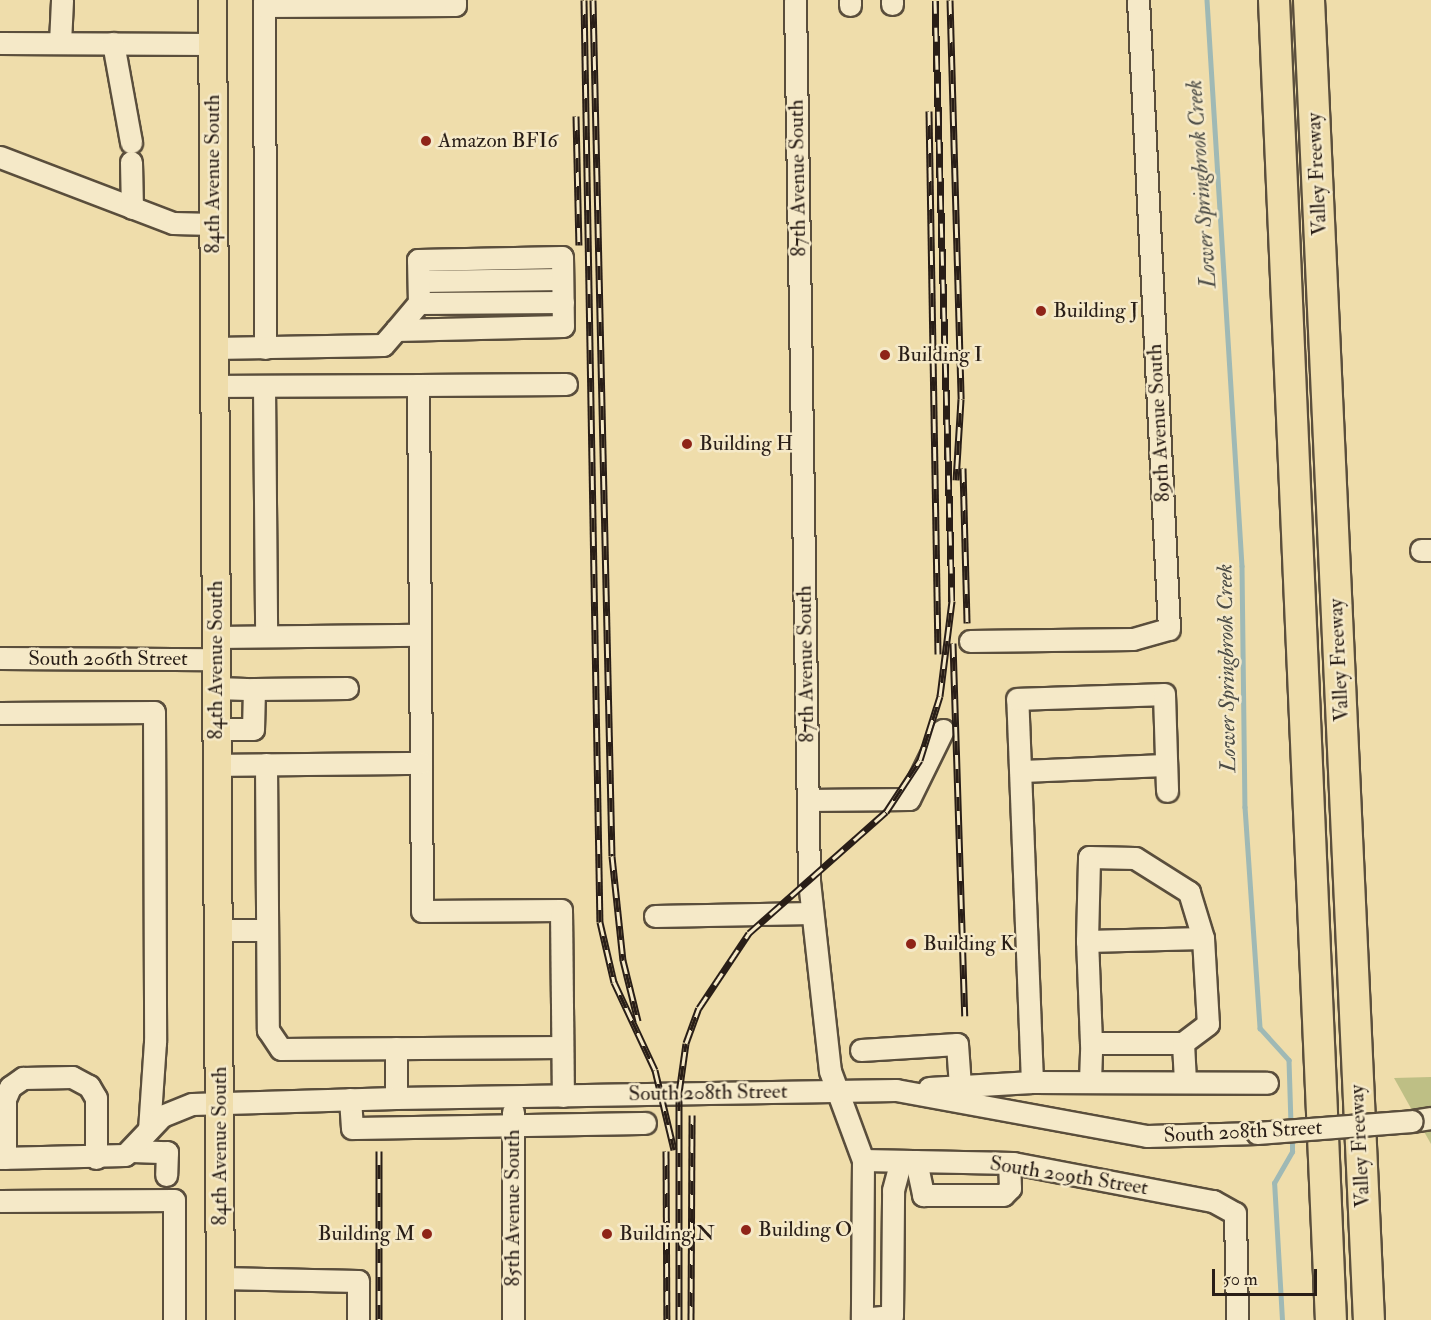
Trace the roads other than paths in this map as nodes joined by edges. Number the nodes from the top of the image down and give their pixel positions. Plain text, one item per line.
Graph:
1 (62, 0) edge
2 (212, 0) edge
3 (455, 0) edge
4 (795, 0) edge
5 (1138, 0) edge
6 (1274, 0) edge
7 (1309, 0) edge
8 (264, 3) edge
9 (0, 43) edge
10 (60, 43) junction
11 (113, 43) junction
12 (212, 44) junction
13 (0, 157) edge
14 (132, 208) junction
15 (213, 224) junction
16 (563, 302) junction
17 (419, 303) junction
18 (396, 330) junction
19 (214, 348) junction
20 (266, 348) junction
21 (566, 384) dead end
22 (417, 385) junction
23 (214, 386) junction
24 (264, 386) junction
25 (420, 635) junction
26 (266, 636) junction
27 (970, 641) dead end
28 (216, 648) junction
29 (0, 658) edge
30 (216, 688) junction
31 (348, 688) dead end
32 (254, 689) junction
33 (0, 713) edge
34 (217, 729) junction
35 (943, 730) dead end
36 (421, 763) junction
37 (266, 764) junction
38 (217, 765) junction
39 (1166, 765) junction
40 (1021, 771) junction
41 (1167, 792) dead end
42 (808, 800) junction
43 (812, 913) junction
44 (655, 916) dead end
45 (219, 930) junction
46 (267, 930) junction
47 (1203, 938) junction
48 (1087, 941) junction
49 (1183, 1042) junction
50 (1091, 1044) junction
51 (562, 1047) junction
52 (396, 1048) junction
53 (861, 1050) dead end
54 (1185, 1080) junction
55 (1090, 1081) junction
56 (1032, 1082) junction
57 (1267, 1083) dead end
58 (960, 1086) junction
59 (896, 1090) junction
60 (837, 1091) junction
61 (513, 1096) junction
62 (563, 1096) junction
63 (396, 1098) junction
64 (350, 1099) junction
65 (220, 1102) junction
66 (1421, 1119) edge
67 (645, 1123) dead end
68 (513, 1125) junction
69 (149, 1130) junction
70 (132, 1151) junction
71 (3, 1158) edge
72 (96, 1158) junction
73 (864, 1160) junction
74 (908, 1161) junction
75 (1009, 1163) junction
76 (166, 1175) dead end
77 (1323, 1179) junction
78 (0, 1201) edge
79 (220, 1278) junction
80 (174, 1320) edge
81 (220, 1320) edge
82 (358, 1320) edge
83 (513, 1320) edge
84 (862, 1320) edge
85 (1237, 1320) edge
86 (1312, 1320) edge
87 (1331, 1320) edge
88 (1369, 1320) edge

1 - 10 street
2 - 12 main road, 84th Avenue South
3 - 8 street
4 - 42 street, 87th Avenue South
5 - 27 street, 89th Avenue South
6 - 77 highway, Valley Freeway
7 - 88 highway, Valley Freeway
8 - 20 street
9 - 10 street
10 - 11 street
11 - 12 street
11 - 14 street
12 - 15 main road, 84th Avenue South
13 - 14 street
14 - 15 street
15 - 19 main road, 84th Avenue South
16 - 17 street
16 - 17 street
16 - 18 street
17 - 18 street
18 - 20 street
19 - 20 street
19 - 23 main road, 84th Avenue South
21 - 22 street
22 - 24 street
22 - 25 street
23 - 24 street
23 - 28 main road, 84th Avenue South
24 - 26 street
25 - 26 street, South 206th Street
25 - 36 street
26 - 28 street, South 206th Street
28 - 29 street, South 206th Street
28 - 30 main road, 84th Avenue South
30 - 32 street
30 - 34 main road, 84th Avenue South
31 - 32 street
32 - 34 street
33 - 69 street
34 - 38 main road, 84th Avenue South
35 - 42 street
36 - 37 street
36 - 51 street
37 - 38 street
37 - 46 street
38 - 45 main road, 84th Avenue South
39 - 40 street
39 - 40 street
39 - 41 street
40 - 56 street
42 - 43 street, 87th Avenue South
43 - 44 street
43 - 60 street, 87th Avenue South
45 - 46 street
45 - 65 main road, 84th Avenue South
46 - 52 street
47 - 48 street
47 - 48 street
47 - 49 street
48 - 50 street
49 - 50 street
49 - 54 street
50 - 55 street
51 - 52 street
51 - 62 street
52 - 63 street
53 - 58 street
54 - 55 street
54 - 57 street
55 - 56 street
56 - 58 street
58 - 59 street
59 - 60 street, South 208th Street
59 - 66 street, South 208th Street, bridge
60 - 62 street, South 208th Street
60 - 73 street, 87th Avenue South
61 - 62 street, South 208th Street
61 - 63 street, South 208th Street
61 - 68 street, 85th Avenue South
63 - 64 street, South 208th Street
64 - 65 street, South 208th Street
64 - 68 street
65 - 69 street, South 208th Street
65 - 79 main road, 84th Avenue South
67 - 68 street
68 - 83 street, 85th Avenue South
69 - 70 street, South 208th Street
70 - 72 street
70 - 76 street
71 - 72 street
71 - 72 street
73 - 74 street, South 209th Street
73 - 84 street, 87th Avenue South
74 - 75 street, South 209th Street
74 - 75 street
74 - 84 street
75 - 85 street, South 209th Street
77 - 86 highway
77 - 87 highway, Valley Freeway
78 - 80 street
79 - 81 main road, 84th Avenue South
79 - 82 street

